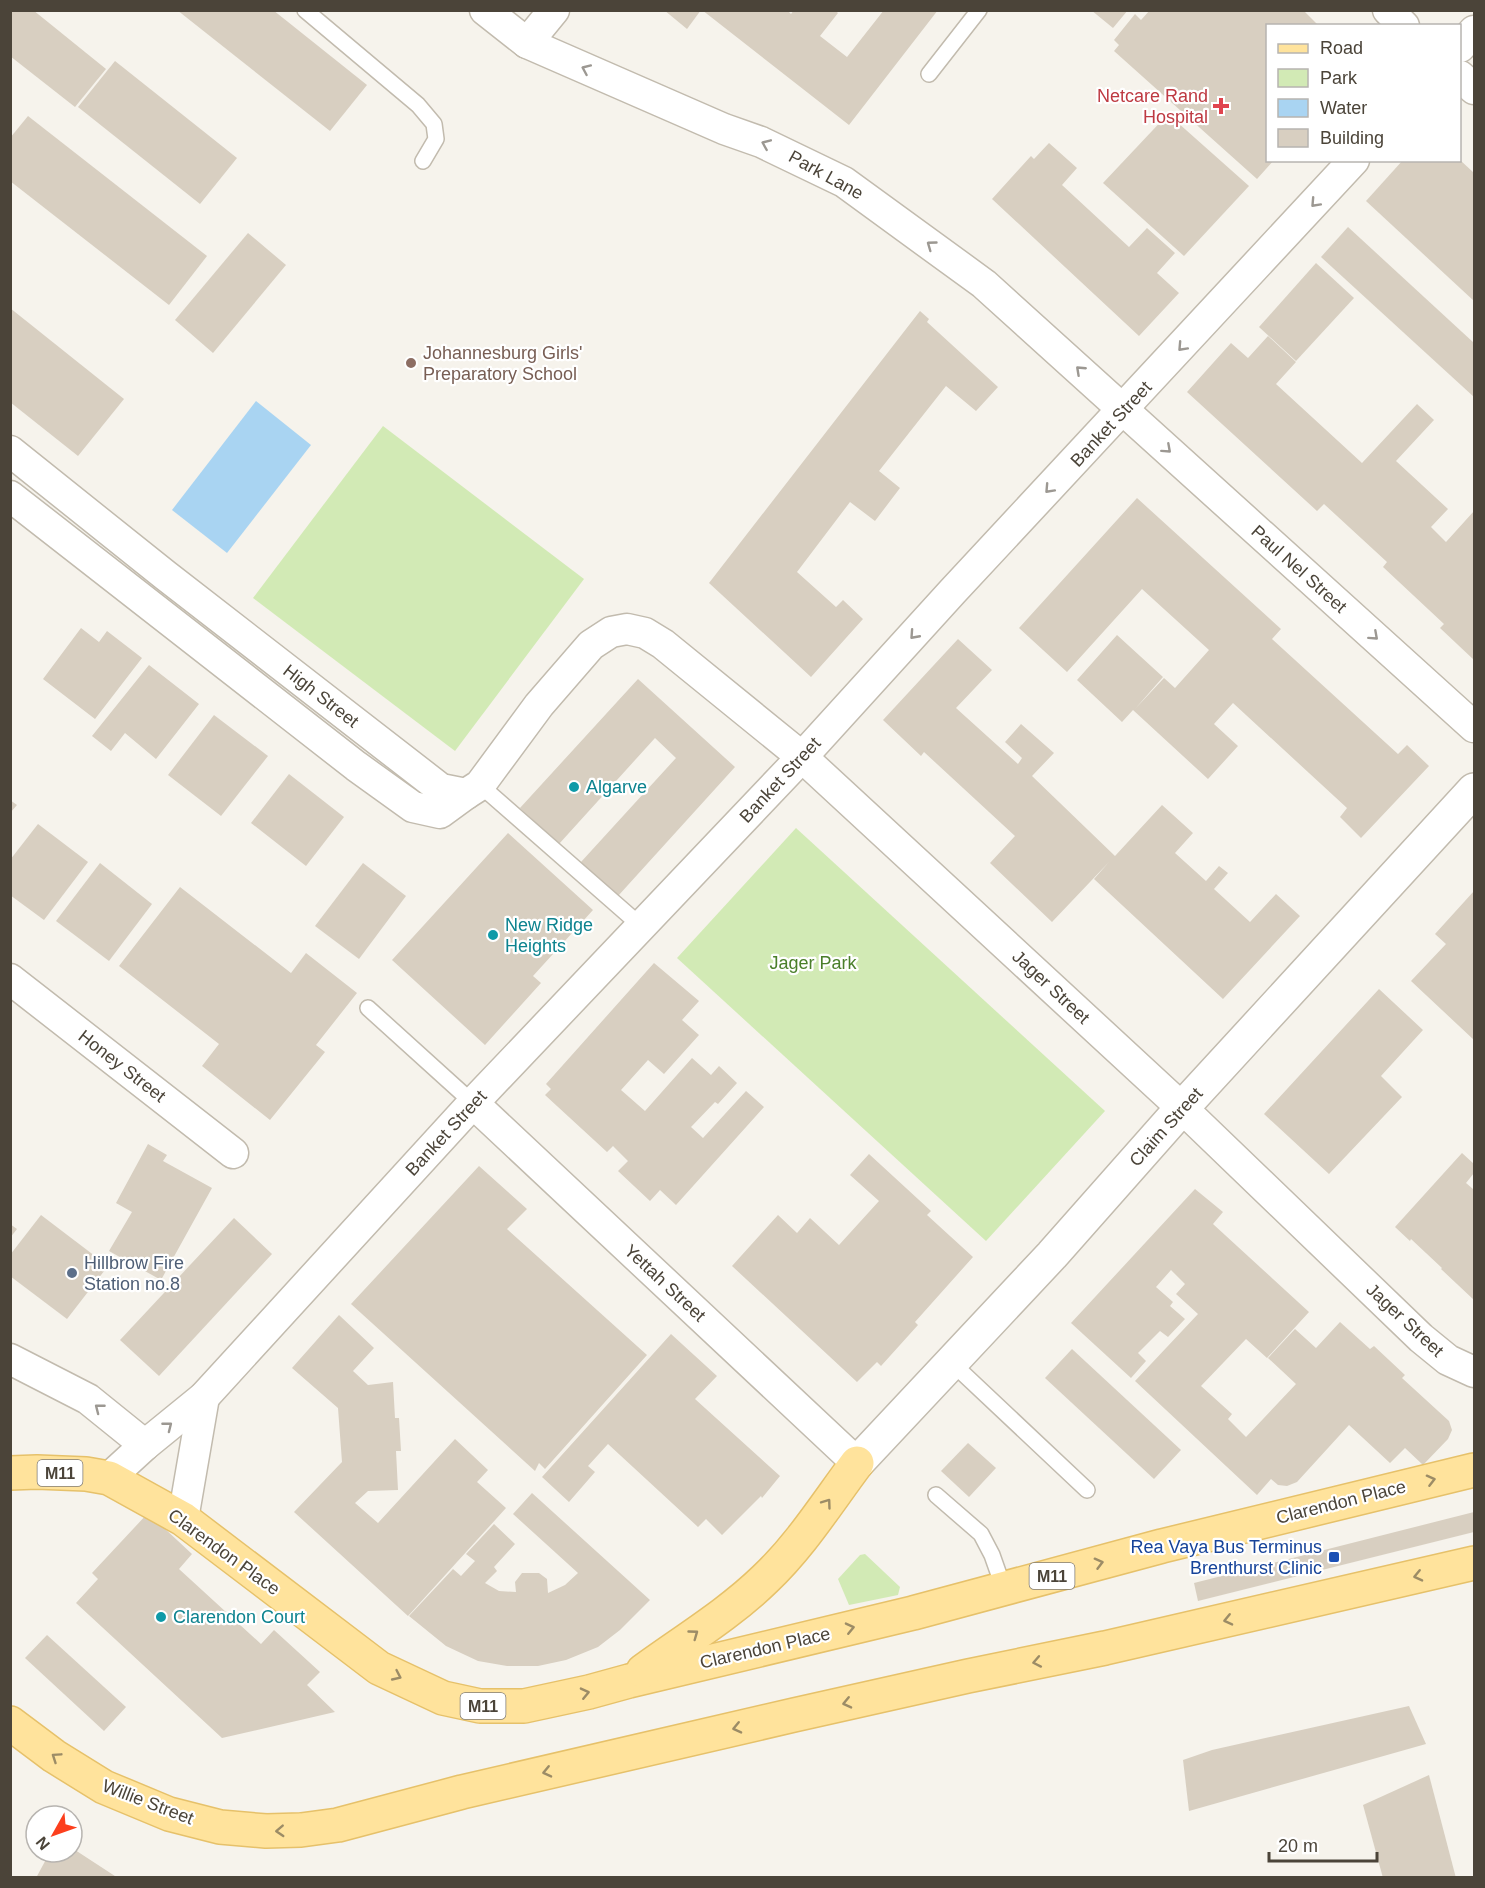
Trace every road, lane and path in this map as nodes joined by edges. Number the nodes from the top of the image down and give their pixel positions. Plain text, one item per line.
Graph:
1 (305, 10) edge
2 (485, 10) edge
3 (554, 10) edge
4 (979, 10) edge
5 (1388, 10) edge
6 (1402, 24) edge
7 (1474, 31) edge
8 (527, 43) junction
9 (1461, 46) edge
10 (929, 74) dead end
11 (1461, 77) edge
12 (1474, 89) edge
13 (423, 161) dead end
14 (1352, 162) edge
15 (1123, 410) junction
16 (10, 451) edge
17 (10, 496) edge
18 (1474, 727) edge
19 (802, 757) junction
20 (473, 789) junction
21 (1474, 790) edge
22 (641, 926) junction
23 (10, 979) edge
24 (368, 1008) dead end
25 (473, 1103) junction
26 (1182, 1108) junction
27 (232, 1153) dead end
28 (10, 1359) edge
29 (951, 1362) junction
30 (1474, 1372) edge
31 (204, 1398) junction
32 (145, 1445) junction
33 (857, 1463) junction
34 (1474, 1470) edge
35 (10, 1473) edge
36 (109, 1478) junction
37 (1087, 1491) dead end
38 (936, 1495) dead end
39 (183, 1519) junction
40 (1474, 1563) edge
41 (1004, 1589) junction
42 (629, 1681) junction
43 (10, 1723) edge

1 - 13 lane
2 - 8 street, Park Lane
3 - 8 street
4 - 10 lane
5 - 6 street
7 - 9 street
15 -> 8 street, Park Lane
11 - 12 street
14 -> 15 street, Banket Street
15 -> 18 street, Paul Nel Street
15 -> 19 street, Banket Street
16 - 20 street, High Street
17 - 20 street
19 - 20 street, Jager Street
19 - 22 street, Banket Street
19 - 26 street, Jager Street
20 - 22 lane
21 - 26 street, Claim Street
22 - 25 street, Banket Street
23 - 27 street, Honey Street
24 - 25 lane
25 - 31 street, Banket Street
25 - 33 street, Yettah Street
26 - 29 street, Claim Street
26 - 30 street, Jager Street
32 -> 28 street
29 - 33 street, Claim Street
29 - 37 lane
32 -> 31 street, Banket Street
31 - 39 street
32 - 36 street, Banket Street
42 -> 33 main road
41 -> 34 main road, Clarendon Place / M11
35 - 36 main road, M11
36 - 39 main road, Clarendon Place / M11
38 - 41 lane
39 -> 42 main road, Clarendon Place / M11
40 -> 43 main road, Willie Street
42 -> 41 main road, Clarendon Place / M11

